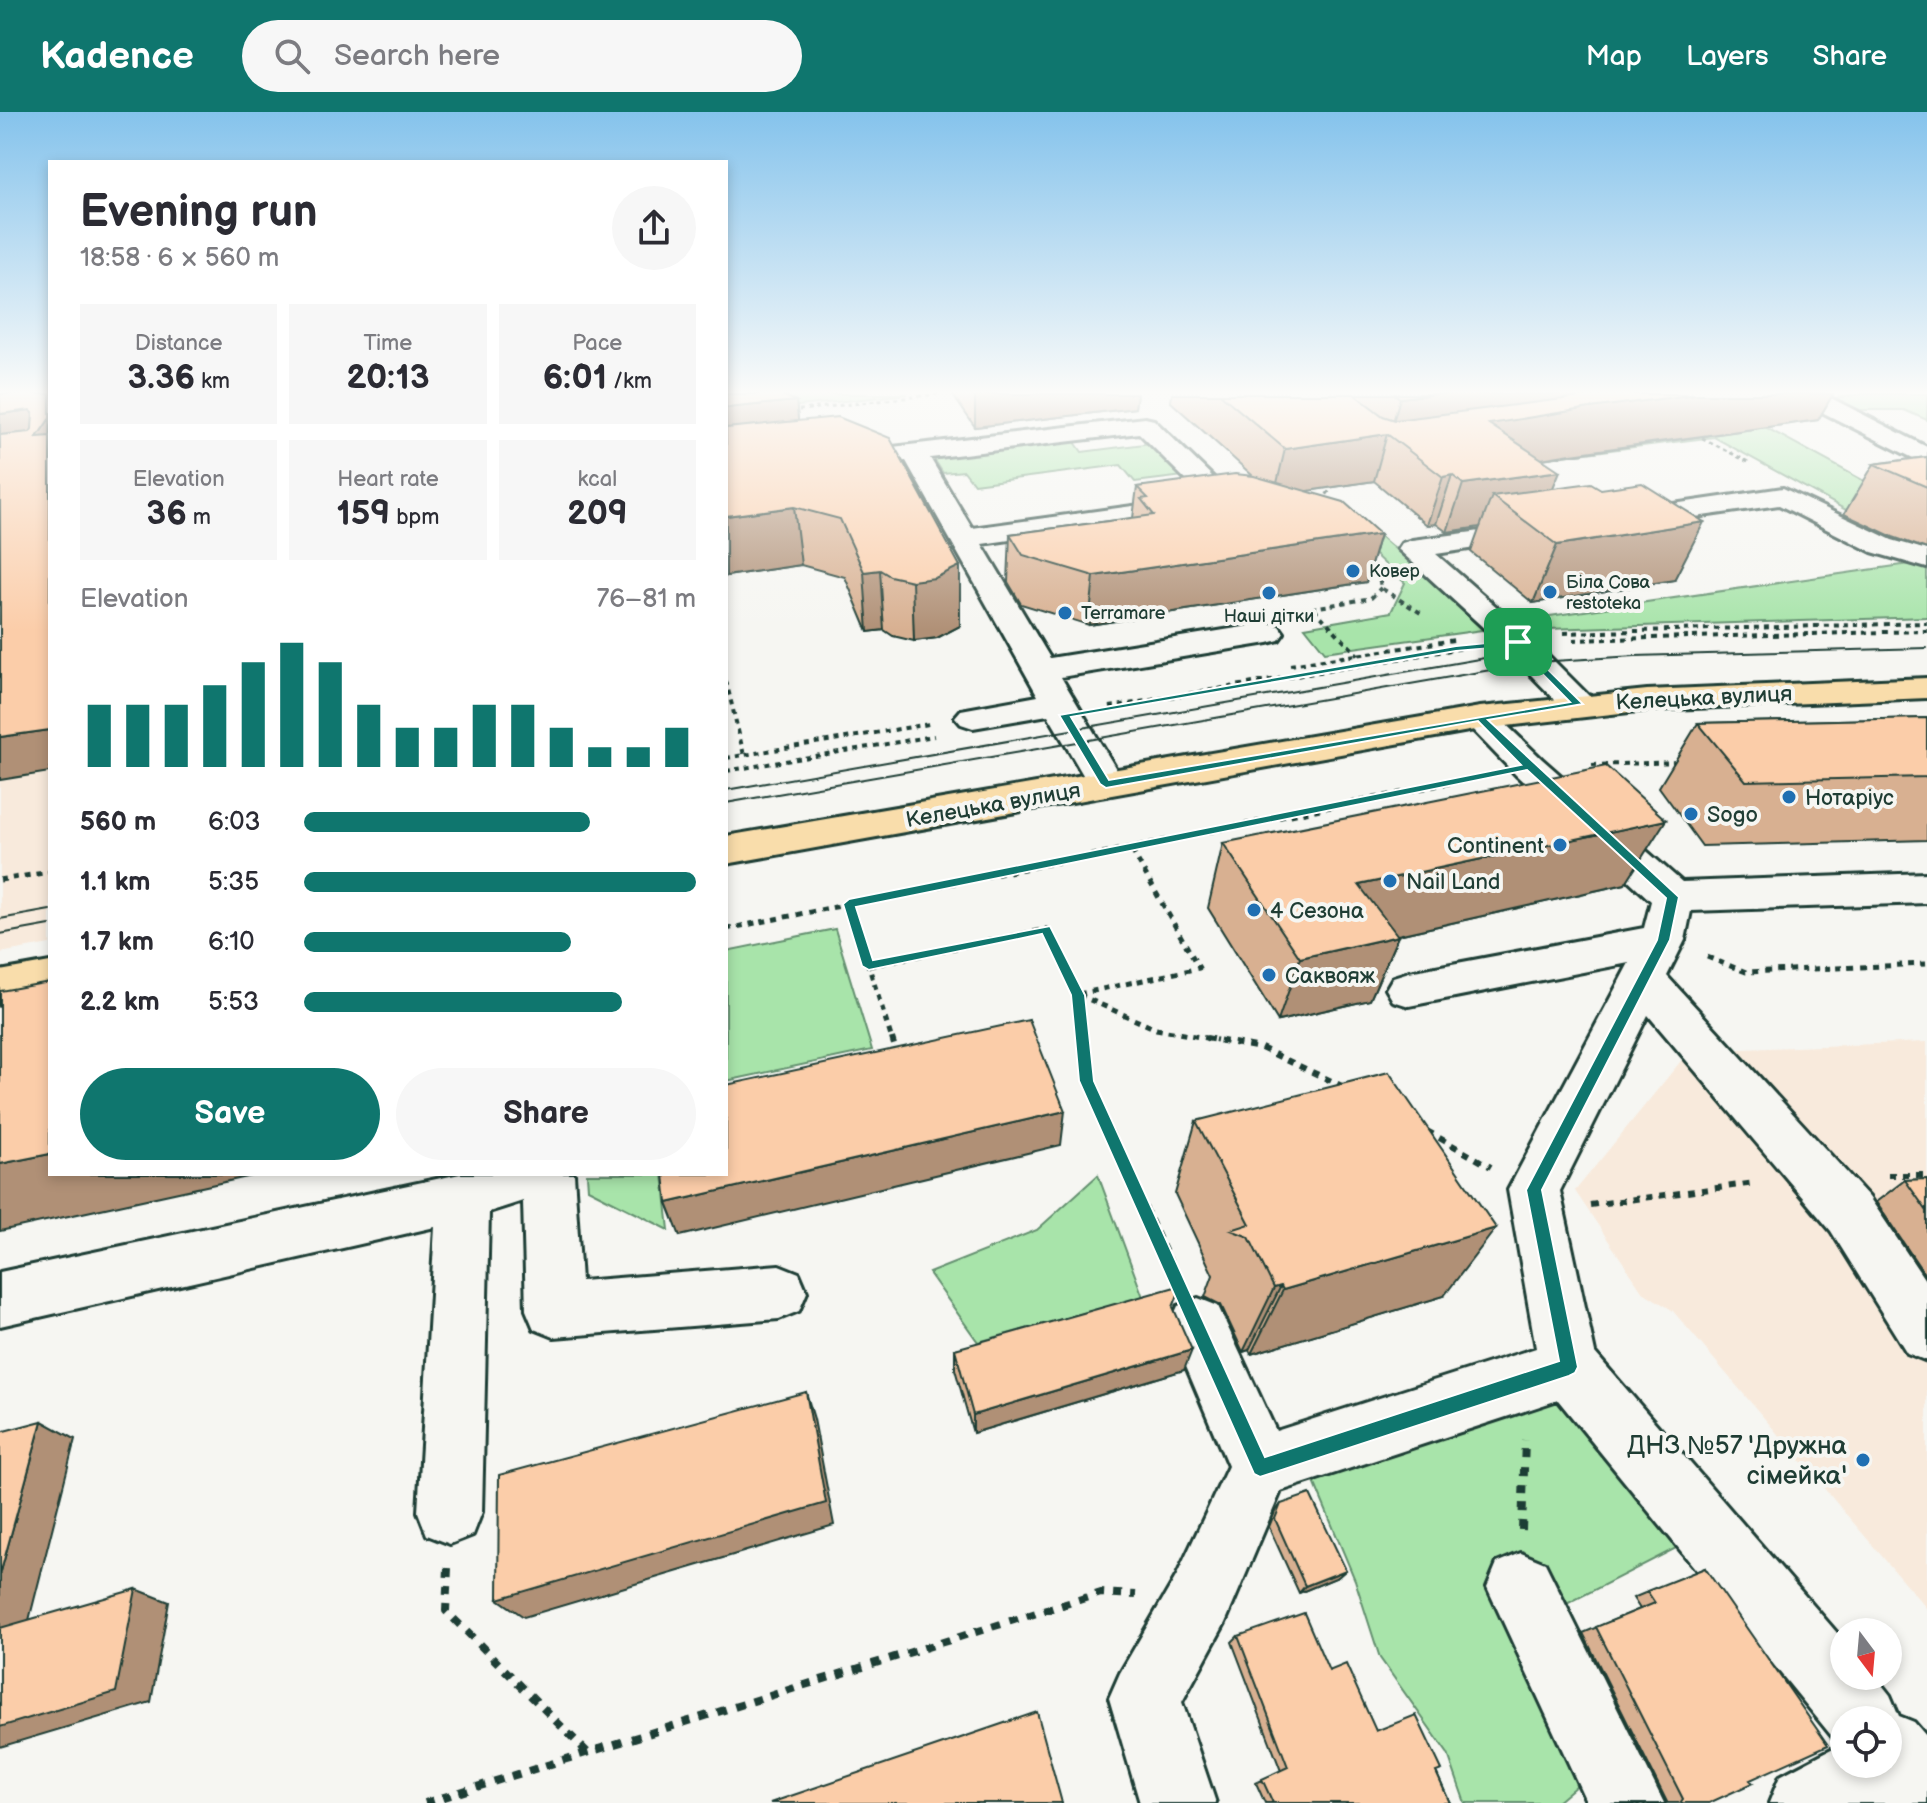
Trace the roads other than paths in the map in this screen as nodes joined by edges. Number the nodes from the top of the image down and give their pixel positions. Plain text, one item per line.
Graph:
1 (926, 473) edge
2 (1194, 473) edge
3 (1597, 523) edge
4 (1566, 527) edge
5 (964, 538) junction
6 (1927, 559) edge
7 (1268, 633) road end
8 (1040, 670) junction
9 (1927, 688) edge
10 (1578, 704) junction
11 (1061, 709) junction
12 (973, 717) road end
13 (1480, 718) junction
14 (1106, 784) junction
15 (728, 850) edge
16 (1927, 888) edge
17 (1660, 939) junction
18 (48, 979) edge
19 (0, 988) edge
20 (1409, 989) dead end
21 (528, 1176) edge
22 (548, 1176) edge
23 (463, 1197) junction
24 (779, 1292) dead end
25 (0, 1299) edge
26 (1198, 1326) road end
27 (1927, 1333) edge
28 (1548, 1374) junction
29 (1260, 1467) junction
30 (450, 1512) road end
31 (1521, 1587) road end
32 (1844, 1706) edge
33 (1852, 1778) edge
34 (1178, 1803) edge
35 (1626, 1803) edge
36 (1807, 1803) edge

1 - 5 lane
2 - 5 lane
3 - 6 lane
4 - 10 lane
5 - 8 lane
7 - 8 lane
8 - 11 lane
9 - 10 main road, Келецька вулиця
10 - 13 main road, Келецька вулиця
11 - 12 lane
11 - 14 lane
13 - 14 main road, Келецька вулиця
13 - 17 lane
14 - 15 main road, Келецька вулиця
16 - 17 lane
17 - 20 lane
17 - 27 lane
17 - 28 lane
18 - 19 main road
21 - 23 lane
22 - 24 lane
23 - 25 lane
23 - 30 lane
26 - 29 lane
28 - 29 lane
28 - 32 lane
29 - 34 lane
31 - 35 lane
33 - 36 lane

